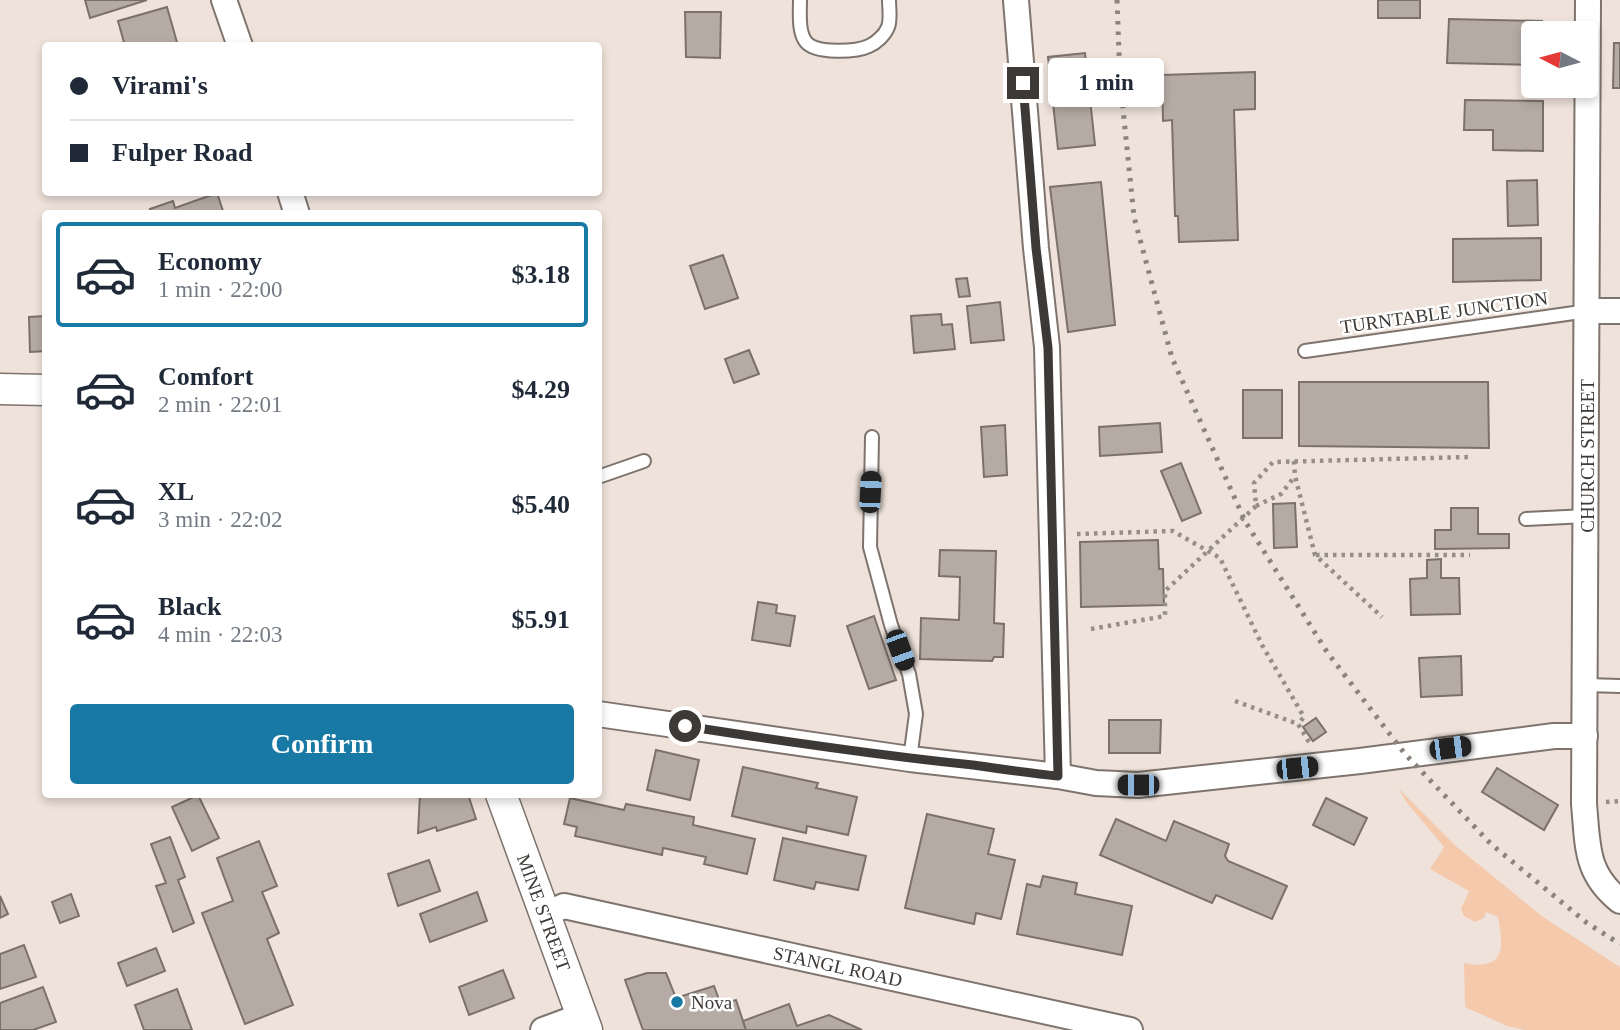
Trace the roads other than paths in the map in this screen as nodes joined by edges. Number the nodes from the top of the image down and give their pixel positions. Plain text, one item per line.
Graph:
1 (224, 0) edge
2 (800, 0) edge
3 (889, 0) edge
4 (1016, 0) edge
5 (1588, 0) edge
6 (239, 42) edge
7 (1620, 311) edge
8 (1588, 312) junction
9 (1305, 351) dead end
10 (0, 389) edge
11 (42, 390) edge
12 (872, 437) dead end
13 (645, 461) dead end
14 (602, 476) edge
15 (1586, 516) junction
16 (1526, 519) dead end
17 (1586, 685) junction
18 (1620, 686) edge
19 (602, 715) edge
20 (1586, 736) junction
21 (910, 759) junction
22 (1058, 776) junction
23 (502, 798) edge
24 (1620, 901) edge
25 (545, 914) junction
26 (584, 1023) edge
27 (543, 1030) edge
28 (1130, 1030) edge

1 - 6 street
2 - 3 lane
4 - 22 street
5 - 8 street, CHURCH STREET
7 - 8 street
8 - 9 lane, TURNTABLE JUNCTION
8 - 15 street, CHURCH STREET
10 - 11 street
12 - 21 lane
13 - 14 lane
15 - 16 lane
15 - 17 street, CHURCH STREET
17 - 18 lane
17 - 20 street, CHURCH STREET
19 - 21 street
20 - 22 street
20 - 24 street, CHURCH STREET
21 - 22 street
23 - 25 street, MINE STREET
25 - 26 street, MINE STREET
25 - 28 street, STANGL ROAD
26 - 27 street

